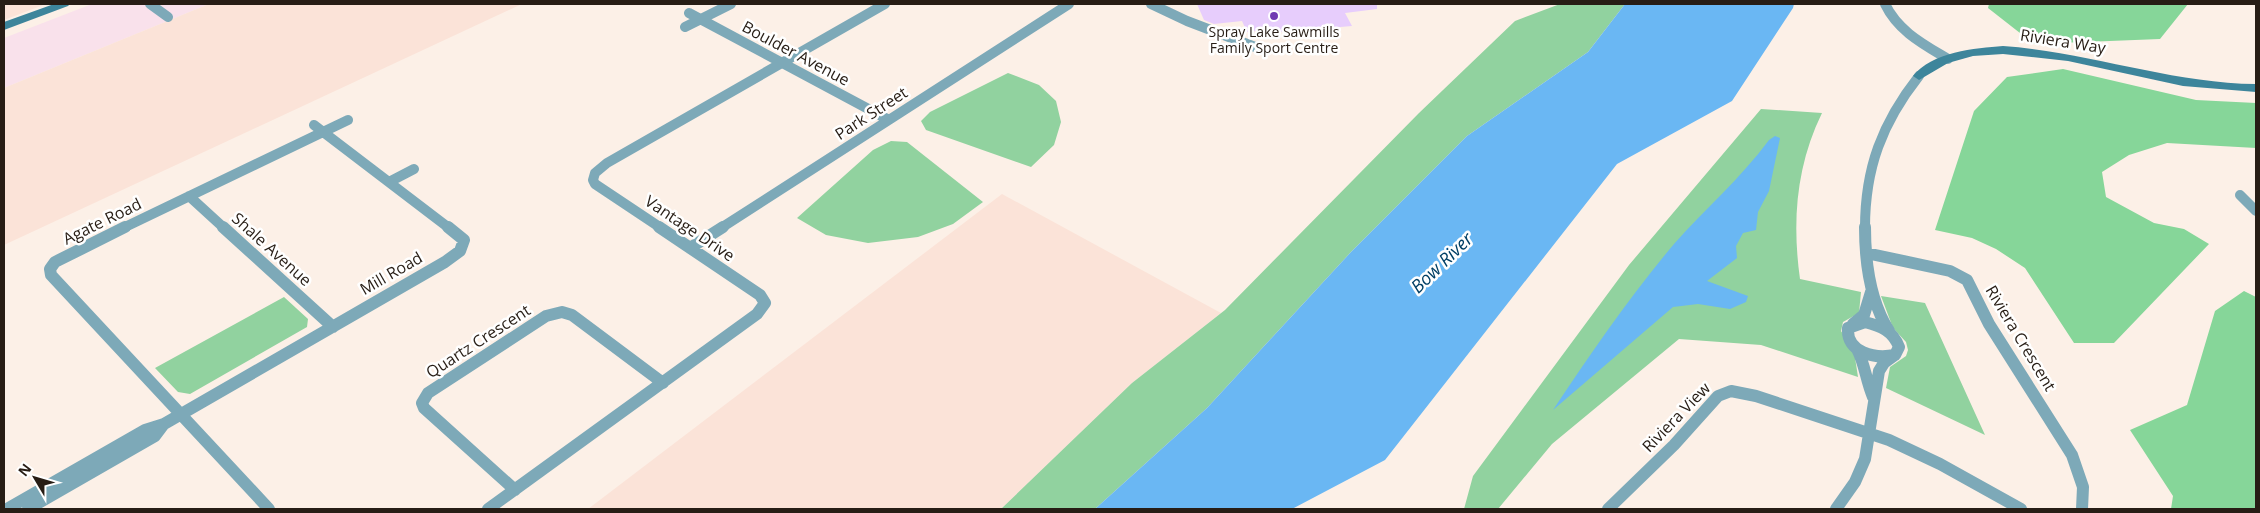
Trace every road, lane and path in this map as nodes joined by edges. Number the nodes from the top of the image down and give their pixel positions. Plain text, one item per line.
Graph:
1 (64, 4) edge
2 (150, 4) edge
3 (731, 4) edge
4 (885, 4) edge
5 (1069, 4) edge
6 (1151, 4) edge
7 (1886, 4) edge
8 (689, 13) dead end
9 (168, 17) dead end
10 (700, 20) junction
11 (4, 26) edge
12 (685, 27) dead end
13 (1263, 50) dead end
14 (1948, 58) junction
15 (782, 63) junction
16 (1919, 76) joint
17 (2256, 88) edge
18 (348, 120) dead end
19 (889, 120) junction
20 (319, 128) junction
21 (414, 169) dead end
22 (390, 182) junction
23 (2240, 195) dead end
24 (189, 196) junction
25 (2256, 211) edge
26 (690, 248) junction
27 (1866, 253) junction
28 (1871, 292) junction
29 (1852, 324) junction
30 (333, 326) junction
31 (1889, 331) junction
32 (1857, 349) junction
33 (1895, 355) junction
34 (663, 383) junction
35 (1874, 397) junction
36 (181, 414) junction
37 (164, 424) junction
38 (1870, 433) junction
39 (515, 490) junction
40 (7, 509) edge
41 (28, 509) edge
42 (269, 509) edge
43 (488, 509) edge
44 (1608, 509) edge
45 (1836, 509) edge
46 (2021, 509) edge
47 (2082, 509) edge

1 - 11 street
2 - 9 street
3 - 10 street
4 - 15 street, Vantage Drive
5 - 19 street, Park Street
6 - 13 street
7 - 14 street
8 - 10 street, Boulder Avenue
10 - 12 street
10 - 15 street, Boulder Avenue
14 - 16 street, Riviera Way
14 - 17 street, Riviera Way
15 - 19 street, Boulder Avenue
15 - 26 street, Vantage Drive
16 - 27 street, Riviera Way
18 - 20 street, Agate Road
19 - 26 street, Park Street
20 - 22 street, Mill Road
20 - 24 street, Agate Road
21 - 22 street
22 - 30 street, Mill Road
23 - 25 street
24 - 30 street, Shale Avenue
24 - 36 street, Agate Road
26 - 34 street, Vantage Drive
27 - 28 street, Riviera Way
27 - 47 street, Riviera Crescent
28 - 29 street, Riviera Way
28 - 31 street, Riviera Way
29 - 31 street
29 - 32 street
30 - 36 street, Mill Road
31 - 33 street, Riviera Way
32 - 33 street
32 - 35 street
33 - 35 street
34 - 39 street, Vantage Drive
34 - 39 street, Quartz Crescent
35 - 38 street
36 - 37 street, Mill Road
36 - 42 street
37 - 40 street, Mill Road
37 - 41 street, Mill Road
38 - 44 street, Riviera View
38 - 45 street
38 - 46 street
39 - 43 street, Vantage Drive

